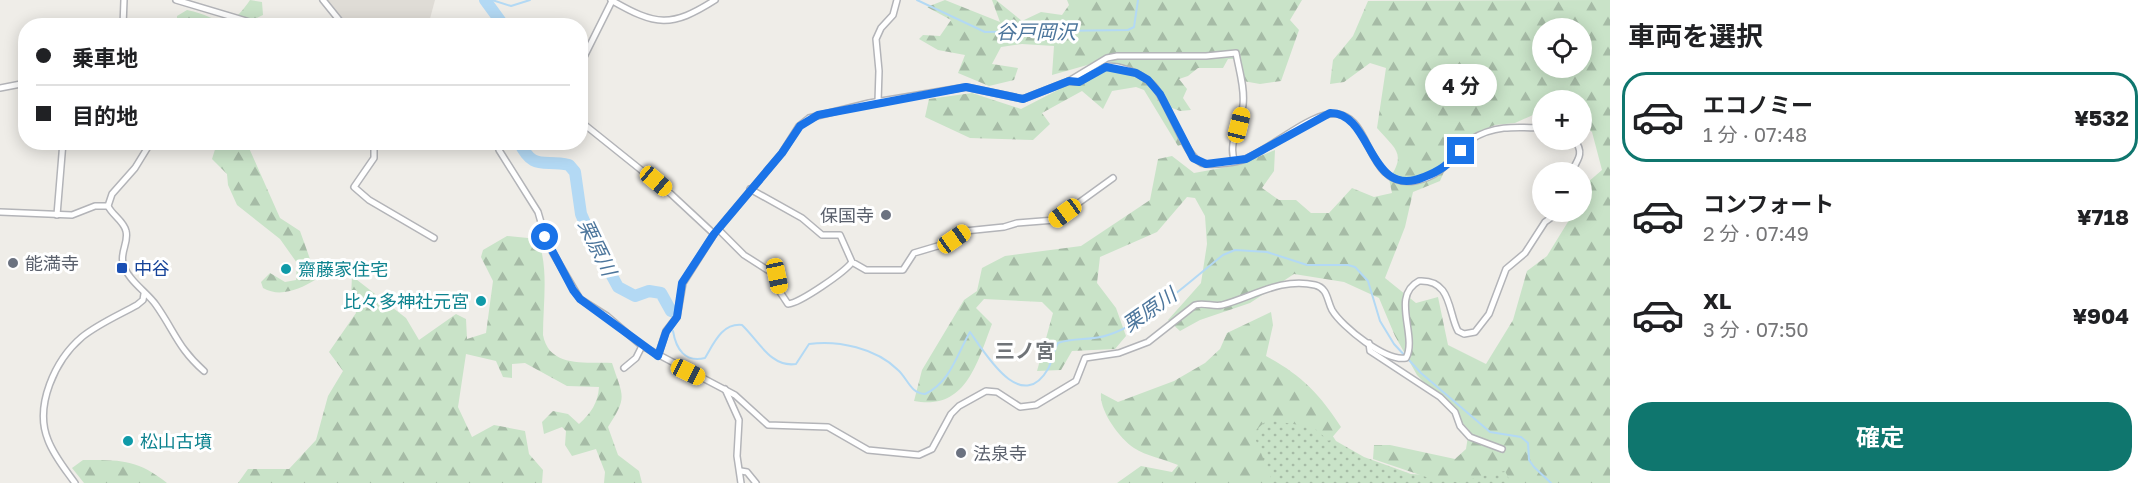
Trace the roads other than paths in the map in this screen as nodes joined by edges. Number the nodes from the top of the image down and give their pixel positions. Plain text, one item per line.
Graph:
1 (124, 0) edge
2 (176, 0) edge
3 (323, 0) edge
4 (612, 0) edge
5 (715, 0) edge
6 (896, 3) edge
7 (123, 18) edge
8 (236, 18) edge
9 (338, 18) edge
10 (588, 49) edge
11 (1069, 81) junction
12 (18, 84) edge
13 (0, 87) edge
14 (878, 102) junction
15 (588, 127) edge
16 (1532, 128) edge
17 (62, 150) edge
18 (146, 150) edge
19 (374, 150) edge
20 (499, 150) edge
21 (1235, 161) junction
22 (1113, 178) dead end
23 (750, 189) junction
24 (108, 206) junction
25 (0, 212) edge
26 (57, 215) junction
27 (1545, 222) edge
28 (716, 232) junction
29 (435, 238) dead end
30 (852, 262) junction
31 (144, 294) junction
32 (1369, 343) junction
33 (642, 346) junction
34 (658, 356) junction
35 (624, 368) dead end
36 (204, 371) dead end
37 (725, 390) junction
38 (1502, 449) dead end
39 (741, 471) junction
40 (75, 483) edge
41 (741, 483) edge
42 (756, 483) edge

1 - 7 street
2 - 8 street
3 - 9 street
4 - 5 street
4 - 10 street
6 - 14 street
11 - 14 street
11 - 21 street
11 - 21 street
12 - 13 street
14 - 23 street
15 - 28 street
16 - 21 street
17 - 26 street
18 - 24 street
19 - 29 street
20 - 33 street
22 - 30 street
23 - 28 street
23 - 30 street
24 - 26 street
24 - 31 street
25 - 26 street
27 - 32 street
28 - 30 street
28 - 34 street
31 - 36 street
31 - 40 street
32 - 37 street
32 - 38 street
33 - 34 street
33 - 35 street
34 - 37 street
37 - 39 street
39 - 41 street
39 - 42 street

